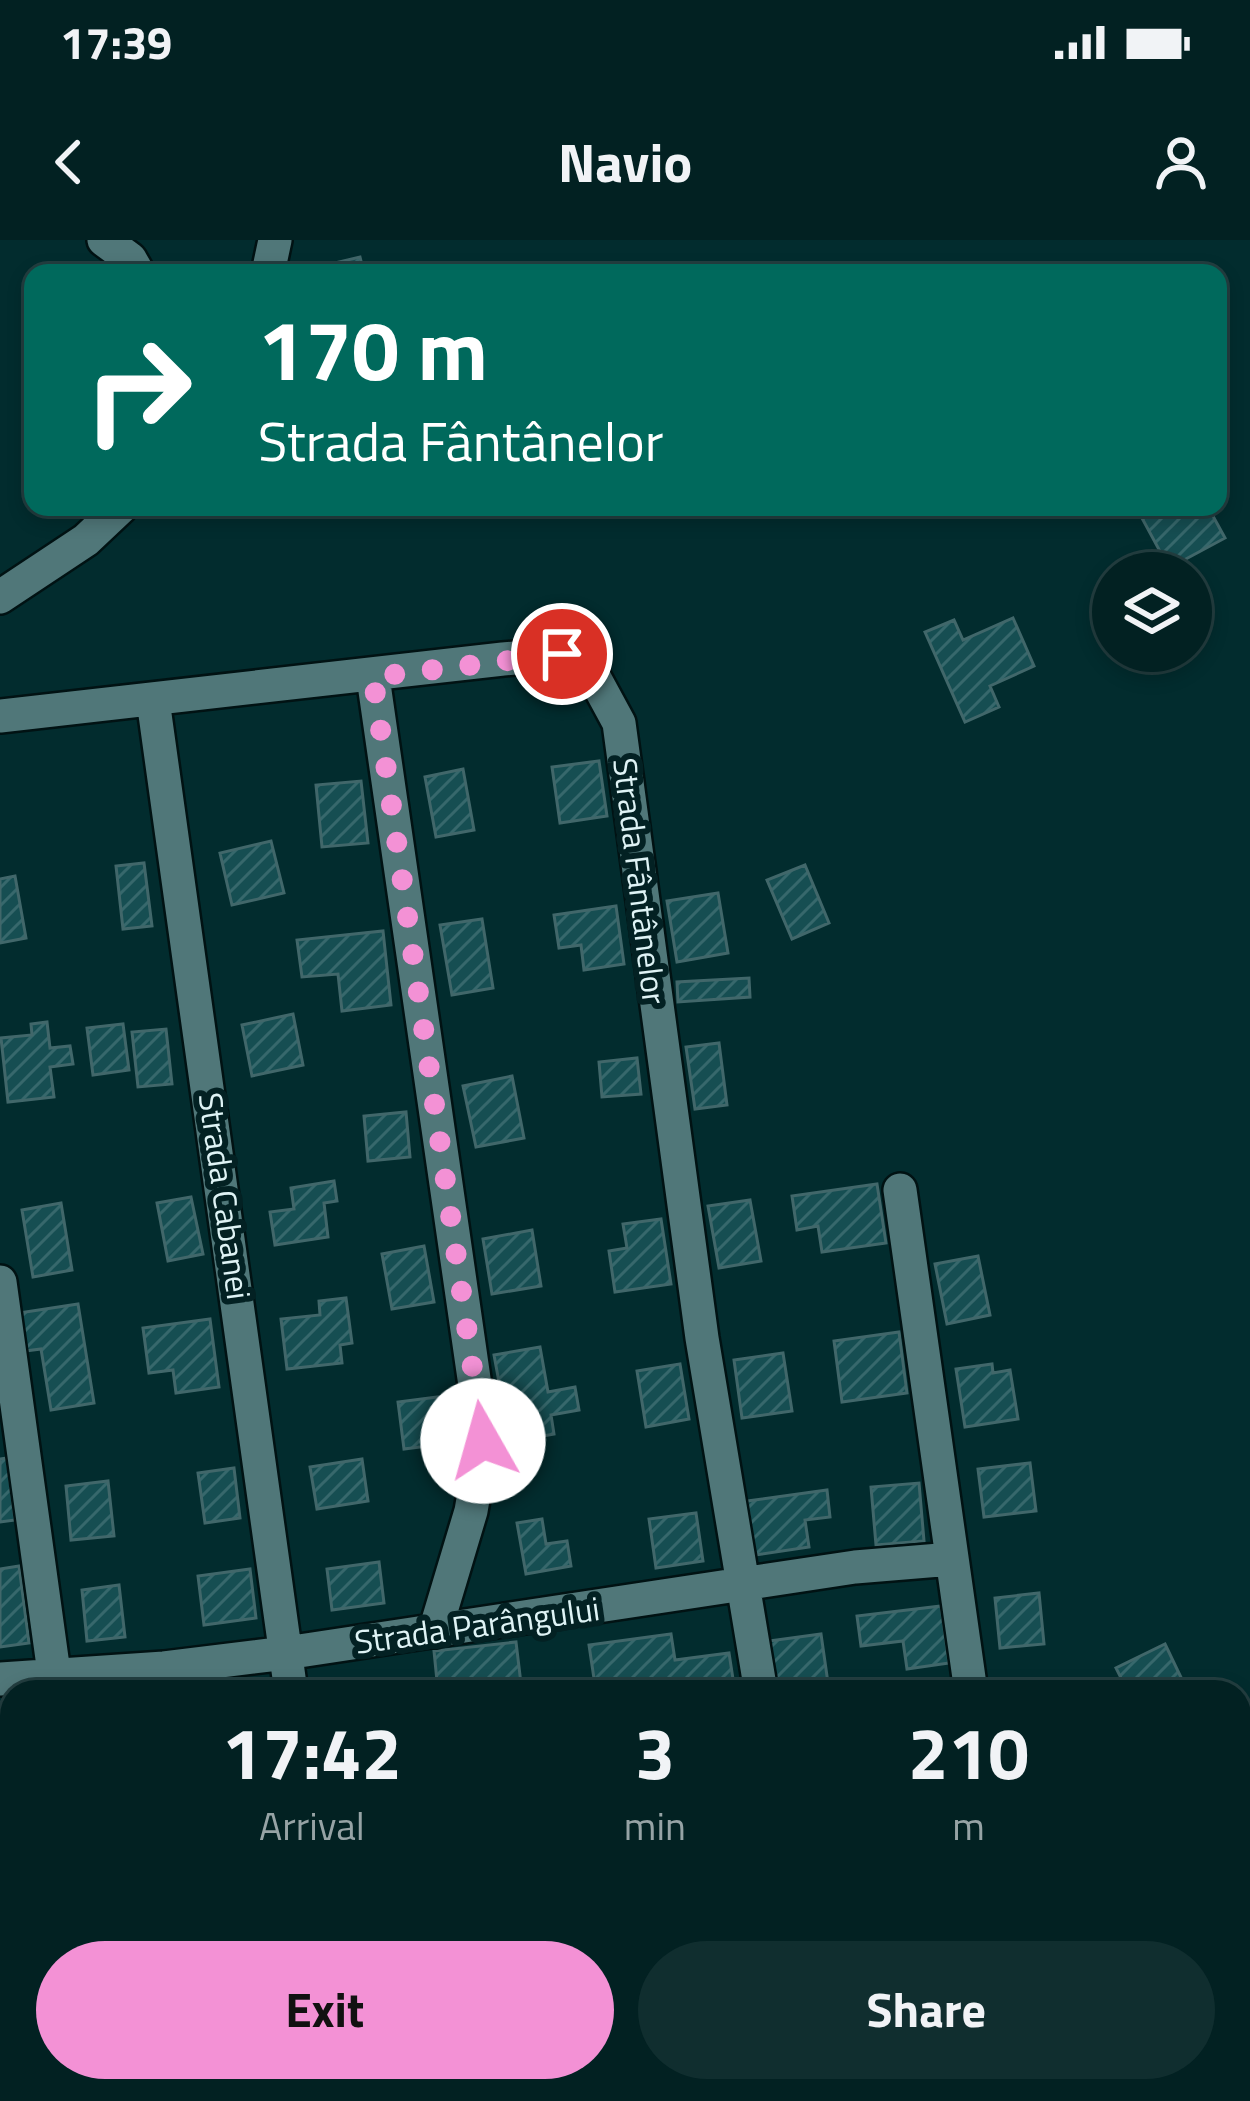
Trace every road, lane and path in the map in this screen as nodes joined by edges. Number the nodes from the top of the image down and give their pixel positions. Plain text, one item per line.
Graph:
1 (104, 240) edge
2 (132, 264) edge
3 (111, 516) edge
4 (0, 597) edge
5 (373, 677) junction
6 (153, 700) junction
7 (0, 716) edge
8 (900, 1190) dead end
9 (0, 1282) edge
10 (952, 1558) junction
11 (741, 1585) junction
12 (435, 1631) junction
13 (286, 1653) junction
14 (54, 1673) junction
15 (0, 1679) edge
16 (289, 1680) edge
17 (758, 1680) edge
18 (969, 1680) edge

1 - 2 street
3 - 4 street
5 - 6 street, Strada Fântânelor
5 - 11 street, Strada Fântânelor
5 - 12 street
6 - 7 street, Strada Fântânelor
6 - 13 street, Strada Cabanei
8 - 10 street
9 - 14 street
10 - 11 street, Strada Parângului
10 - 18 street
11 - 12 street, Strada Parângului
11 - 17 street, Strada Fântânelor
12 - 13 street, Strada Parângului
13 - 14 street, Strada Parângului
13 - 16 street, Strada Cabanei
14 - 15 street, Strada Parângului

